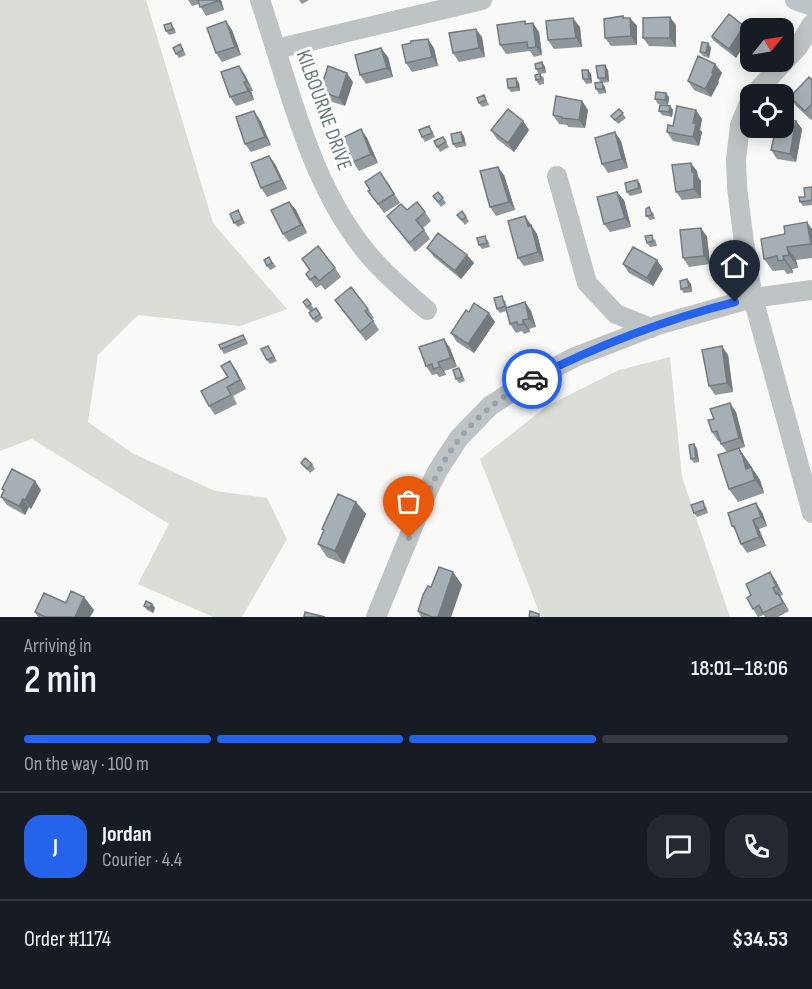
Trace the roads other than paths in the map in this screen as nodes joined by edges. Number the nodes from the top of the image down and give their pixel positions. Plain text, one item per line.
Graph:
1 (260, 0) edge
2 (482, 0) edge
3 (795, 0) edge
4 (812, 6) edge
5 (812, 24) edge
6 (276, 49) junction
7 (763, 84) edge
8 (740, 125) edge
9 (557, 176) dead end
10 (812, 290) edge
11 (753, 298) junction
12 (427, 310) dead end
13 (645, 330) junction
14 (812, 513) edge
15 (376, 617) edge

1 - 6 street, KILBOURNE DRIVE
2 - 6 street
3 - 4 street
5 - 7 street
6 - 12 street, KILBOURNE DRIVE
8 - 11 street
9 - 13 street
10 - 11 street
11 - 13 street
11 - 14 street
13 - 15 street

